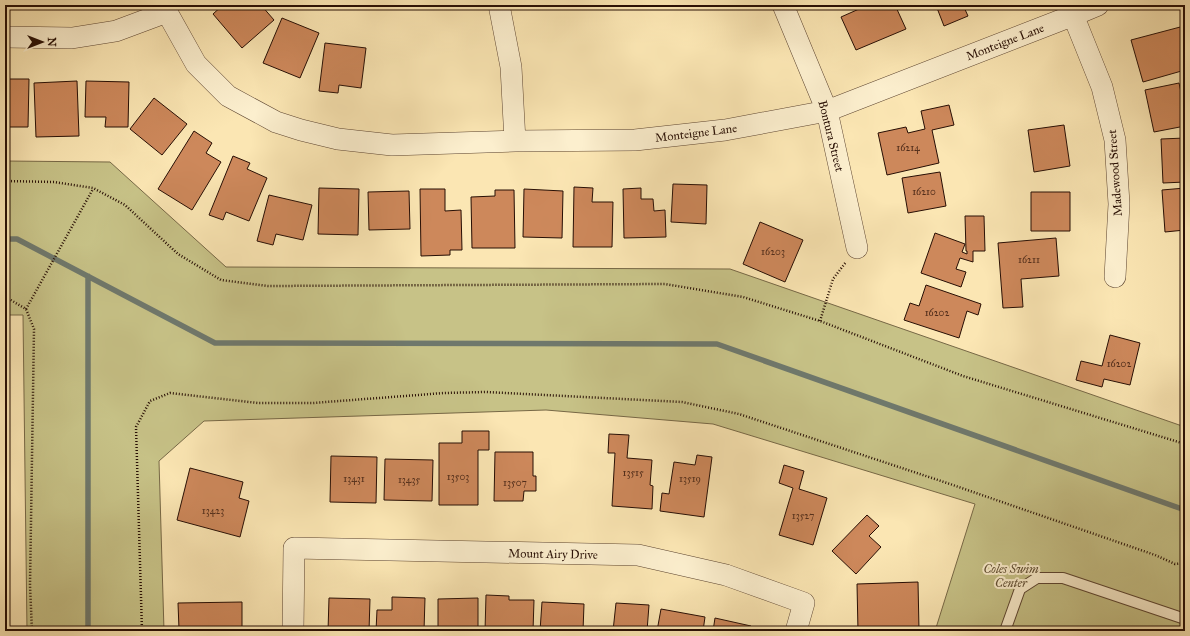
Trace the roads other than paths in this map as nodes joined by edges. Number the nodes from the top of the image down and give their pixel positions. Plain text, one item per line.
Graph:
1 (499, 5) edge
2 (782, 5) edge
3 (1098, 5) edge
4 (165, 9) edge
5 (1072, 10) edge
6 (5, 37) edge
7 (827, 111) junction
8 (515, 141) junction
9 (857, 248) road end
10 (1115, 278) dead end
11 (1010, 615) junction
12 (1185, 619) edge
13 (293, 631) edge
14 (796, 631) edge
15 (1005, 631) edge
16 (1011, 631) edge

1 - 8 street
2 - 7 street, Bontura Street
3 - 5 street, Monteigne Lane
4 - 6 street
4 - 8 street, Monteigne Lane
5 - 7 street, Monteigne Lane
5 - 10 street, Madewood Street
7 - 8 street, Monteigne Lane
7 - 9 street, Bontura Street
11 - 12 lane
11 - 15 lane
11 - 16 lane
13 - 14 street, Mount Airy Drive

